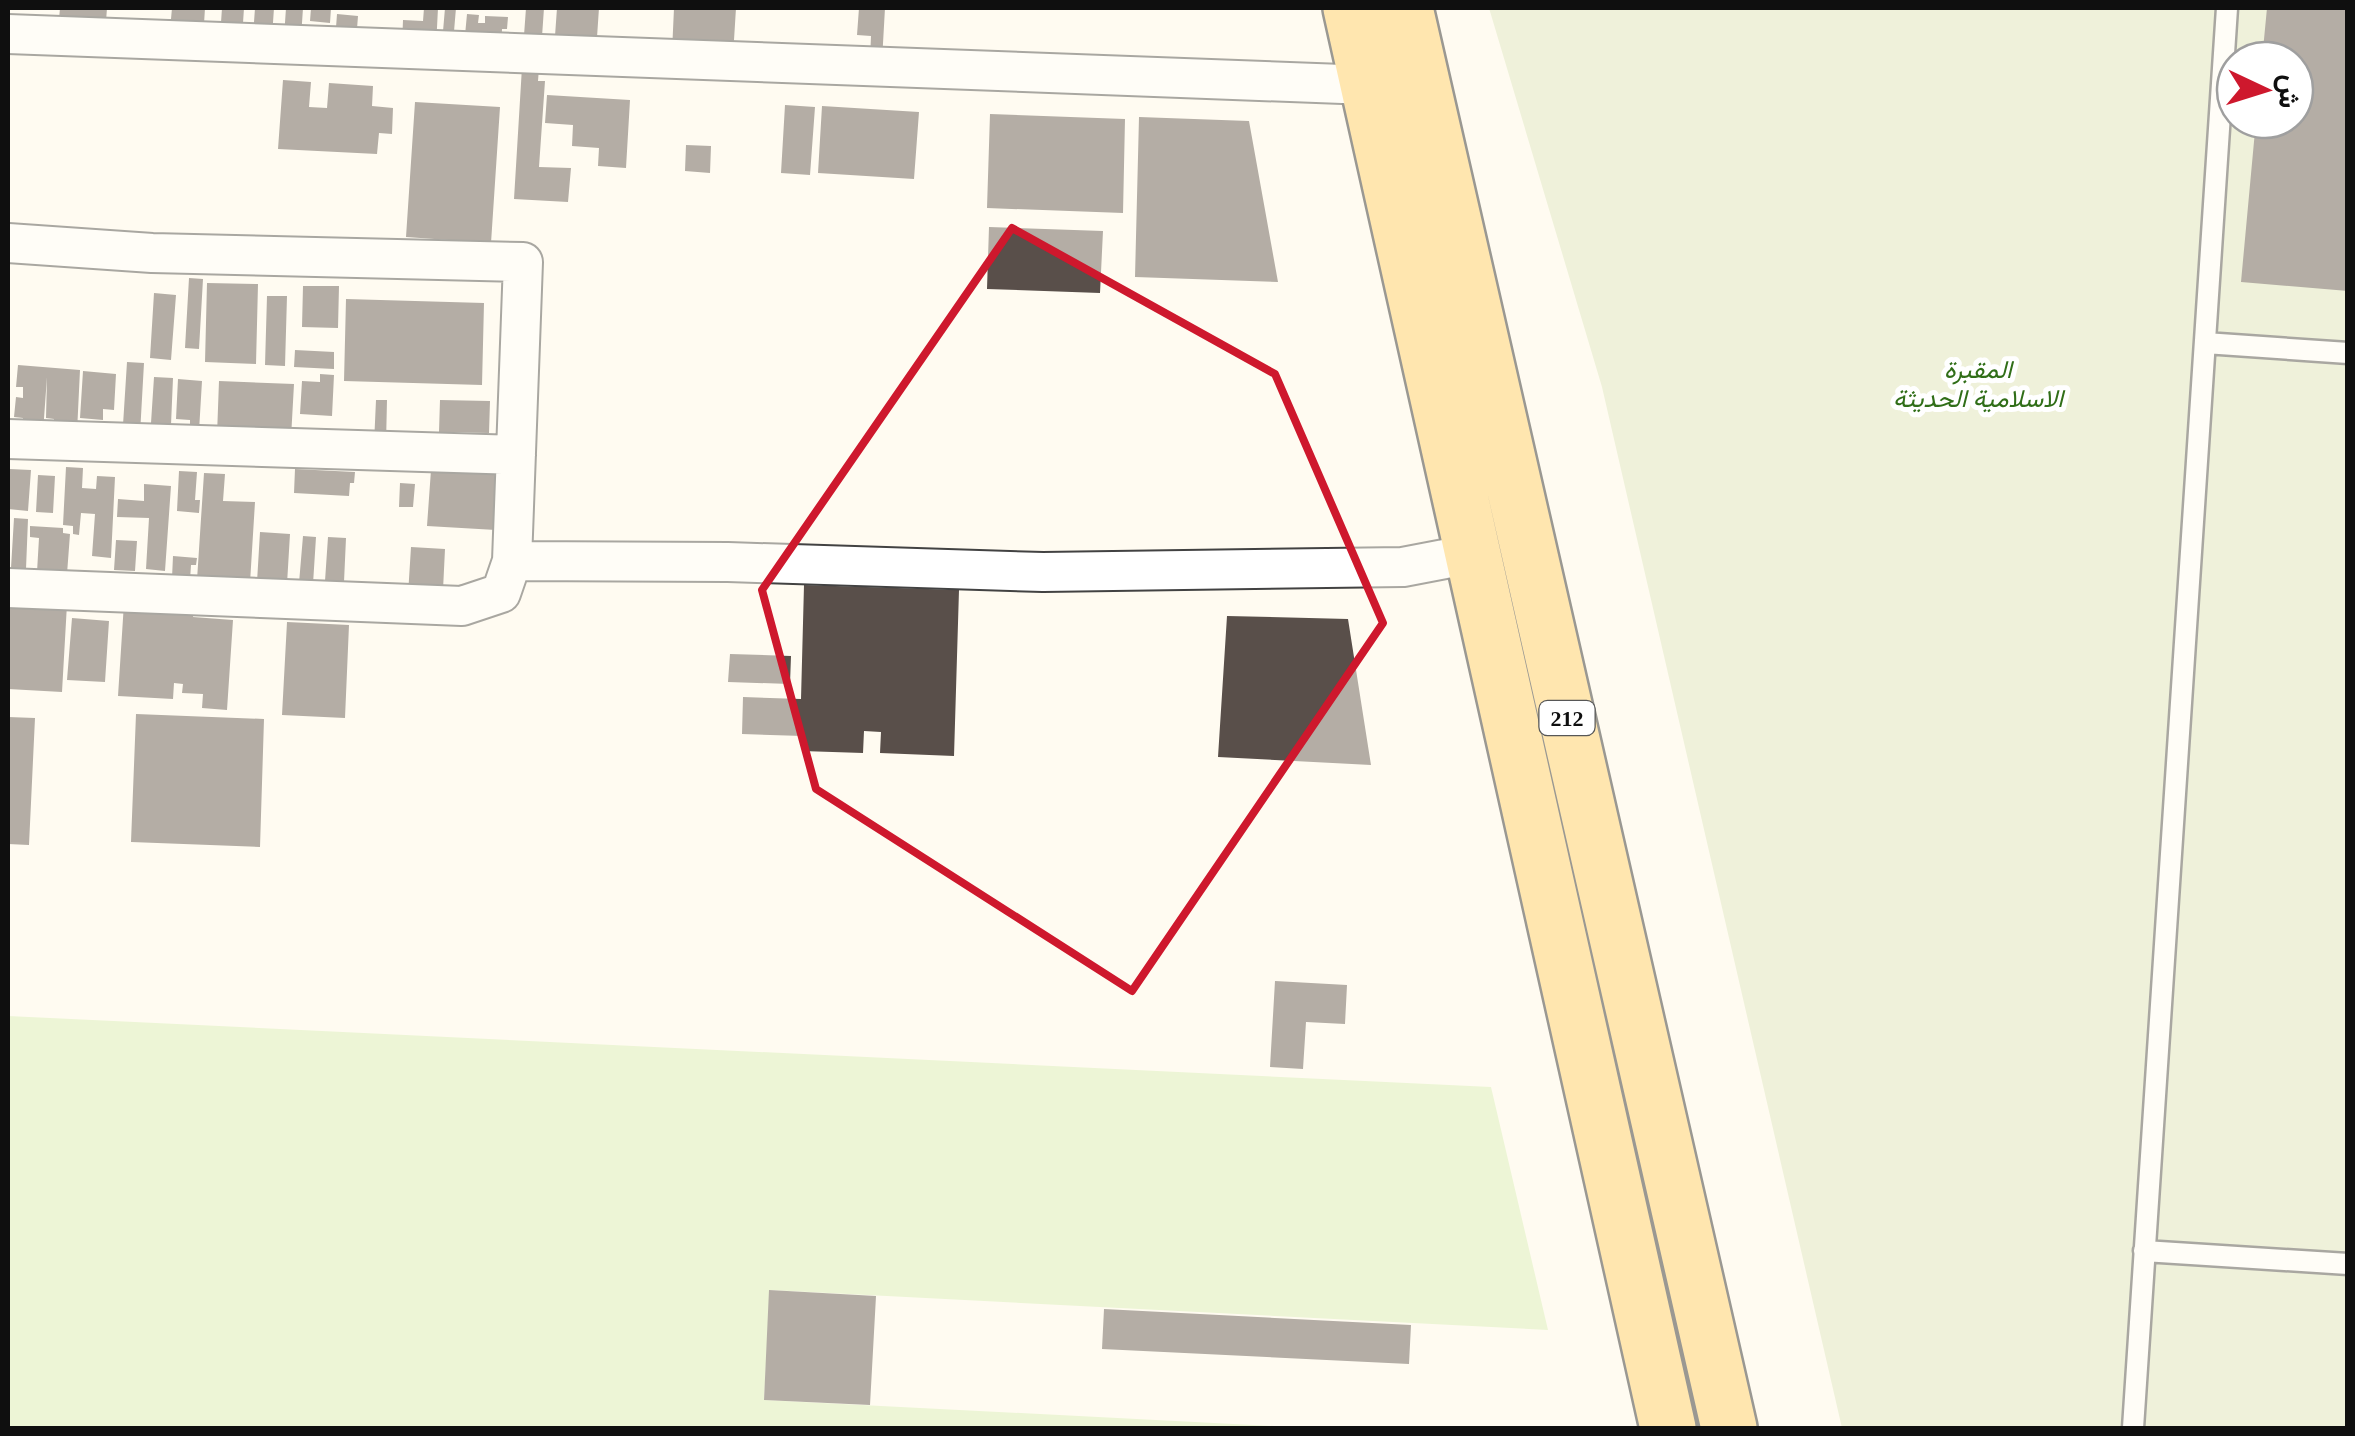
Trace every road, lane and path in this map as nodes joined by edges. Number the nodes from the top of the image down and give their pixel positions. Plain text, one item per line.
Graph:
1 (1351, 8) edge
2 (1405, 8) edge
3 (2226, 8) edge
4 (8, 34) edge
5 (1369, 85) junction
6 (8, 243) edge
7 (2205, 343) junction
8 (2348, 353) edge
9 (8, 439) edge
10 (516, 455) junction
11 (1472, 554) junction
12 (512, 562) junction
13 (8, 588) edge
14 (2144, 1251) junction
15 (2348, 1264) edge
16 (1668, 1428) edge
17 (1729, 1428) edge
18 (2132, 1428) edge

1 - 5 main road, 212
2 - 17 main road, 212
3 - 7 lane
4 - 5 street
5 - 11 main road, 212
6 - 10 street
7 - 8 lane
7 - 14 lane
9 - 10 street
10 - 12 street
11 - 12 street
11 - 16 main road, 212
12 - 13 street
14 - 15 lane
14 - 18 lane

